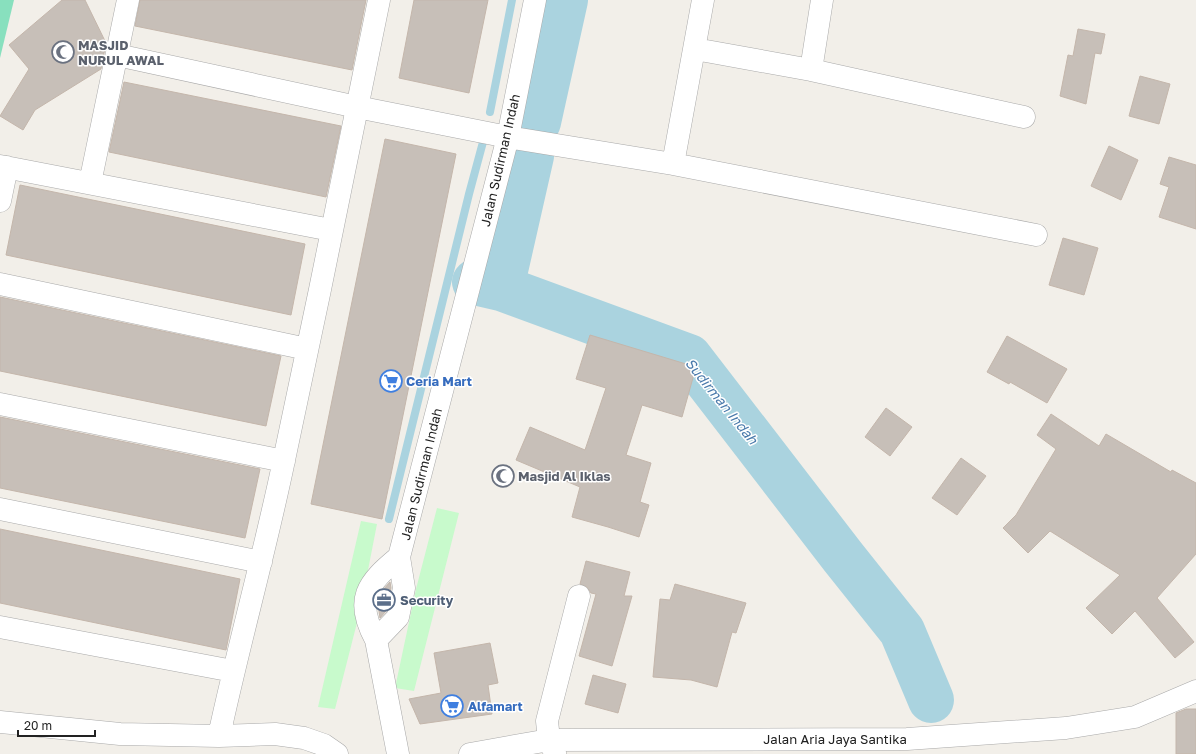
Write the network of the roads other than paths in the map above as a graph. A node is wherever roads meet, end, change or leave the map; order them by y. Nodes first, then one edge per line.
1 (128, 0) edge
2 (379, 0) edge
3 (535, 0) edge
4 (703, 0) edge
5 (822, 0) edge
6 (695, 49) junction
7 (117, 55) junction
8 (811, 70) junction
9 (357, 107) junction
10 (1024, 117) dead end
11 (508, 137) junction
12 (673, 164) junction
13 (4, 166) edge
14 (90, 183) junction
15 (0, 202) edge
16 (331, 230) junction
17 (1036, 236) dead end
18 (0, 284) edge
19 (307, 349) junction
20 (0, 404) edge
21 (284, 460) junction
22 (0, 509) edge
23 (399, 557) junction
24 (261, 562) junction
25 (579, 596) dead end
26 (0, 627) edge
27 (376, 640) junction
28 (233, 671) junction
29 (1196, 691) edge
30 (0, 722) edge
31 (219, 736) junction
32 (552, 747) edge
33 (337, 754) edge
34 (398, 754) edge
35 (470, 754) edge

1 - 7 street
2 - 9 street
3 - 11 street, Jalan Sudirman Indah
4 - 6 street
5 - 8 street
6 - 8 street
6 - 12 street
7 - 9 street
7 - 14 street
8 - 10 street
9 - 11 street
9 - 16 street
11 - 12 street
11 - 23 street, Jalan Sudirman Indah
12 - 17 street
13 - 14 street
13 - 15 street
14 - 16 street
16 - 19 street
18 - 19 street
19 - 21 street
20 - 21 street
21 - 24 street
22 - 24 street
23 - 27 street, Jalan Sudirman Indah
23 - 27 street
24 - 28 street
25 - 32 street
26 - 28 street
27 - 34 street
28 - 31 street
29 - 32 street, Jalan Aria Jaya Santika
30 - 31 street
31 - 33 street
32 - 35 street, Jalan Aria Jaya Santika

